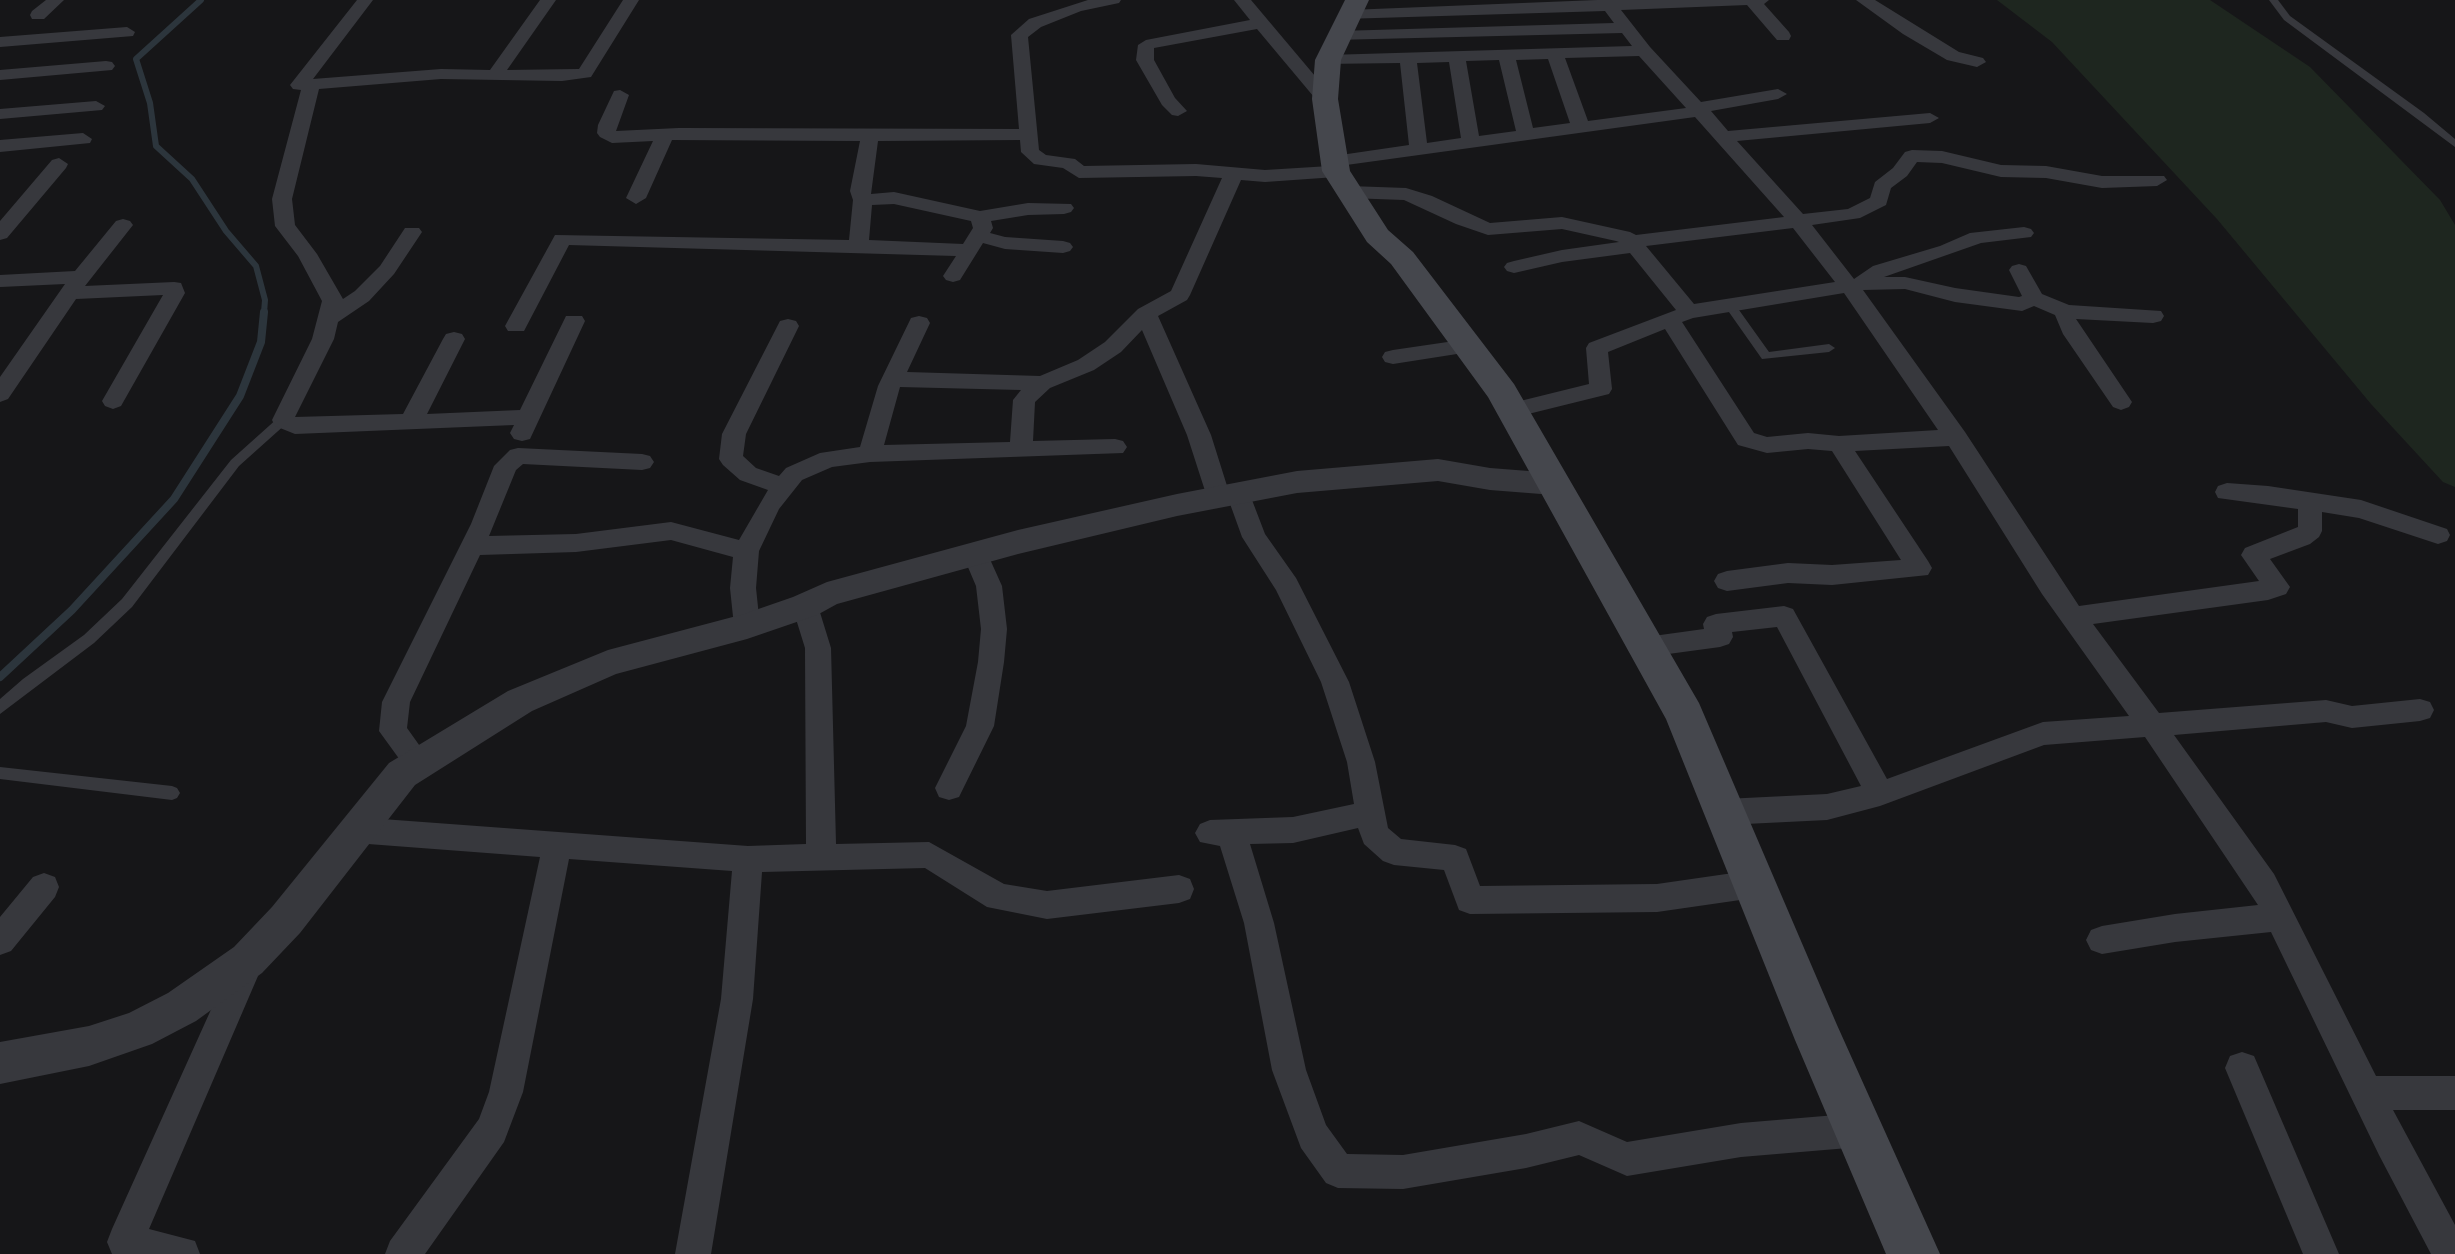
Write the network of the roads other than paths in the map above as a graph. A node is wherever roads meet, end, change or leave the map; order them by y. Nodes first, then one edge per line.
1 (56, 0) edge
2 (365, 0) edge
3 (548, 0) edge
4 (631, 0) edge
5 (1113, 0) edge
6 (1242, 0) edge
7 (1761, 0) edge
8 (1864, 0) edge
9 (2273, 0) edge
10 (1725, 1) edge
11 (1752, 1) edge
12 (1608, 3) edge
13 (38, 15) dead end
14 (1261, 23) junction
15 (1343, 28) edge
16 (1628, 28) junction
17 (127, 32) dead end
18 (1783, 36) dead end
19 (0, 42) edge
20 (1644, 51) junction
21 (1555, 54) junction
22 (1506, 55) junction
23 (1457, 56) junction
24 (1408, 57) junction
25 (1977, 62) dead end
26 (106, 66) dead end
27 (0, 75) edge
28 (495, 75) junction
29 (311, 84) junction
30 (1778, 94) dead end
31 (620, 95) dead end
32 (1325, 99) junction
33 (96, 106) dead end
34 (1700, 109) junction
35 (1178, 111) dead end
36 (0, 114) edge
37 (1930, 118) dead end
38 (1581, 128) junction
39 (1028, 133) junction
40 (665, 135) junction
41 (870, 135) junction
42 (1526, 135) junction
43 (1725, 137) junction
44 (83, 139) dead end
45 (1471, 143) junction
46 (2455, 144) edge
47 (0, 146) edge
48 (1419, 150) junction
49 (59, 164) dead end
50 (1234, 173) junction
51 (1340, 175) junction
52 (2157, 180) dead end
53 (636, 198) dead end
54 (863, 200) junction
55 (1065, 208) dead end
56 (1798, 222) junction
57 (123, 225) dead end
58 (412, 232) dead end
59 (2024, 233) dead end
60 (0, 234) edge
61 (976, 234) junction
62 (1634, 244) junction
63 (858, 246) junction
64 (1063, 247) dead end
65 (1514, 267) dead end
66 (2019, 270) dead end
67 (953, 276) dead end
68 (0, 282) edge
69 (75, 285) junction
70 (1856, 285) junction
71 (2034, 298) junction
72 (1730, 305) junction
73 (2066, 312) junction
74 (1146, 314) junction
75 (1679, 316) junction
76 (2153, 316) dead end
77 (328, 319) junction
78 (574, 321) dead end
79 (919, 323) dead end
80 (516, 326) dead end
81 (788, 326) dead end
82 (454, 339) dead end
83 (1468, 346) junction
84 (1829, 348) dead end
85 (1393, 357) dead end
86 (892, 379) junction
87 (1042, 383) junction
88 (0, 394) edge
89 (113, 401) dead end
90 (2120, 402) dead end
91 (1512, 410) junction
92 (528, 417) junction
93 (284, 420) junction
94 (411, 422) junction
95 (1957, 438) junction
96 (1839, 444) junction
97 (1115, 447) dead end
98 (1021, 450) junction
99 (870, 454) junction
100 (518, 456) junction
101 (642, 462) dead end
102 (1554, 484) junction
103 (784, 486) junction
104 (2227, 492) dead end
105 (1228, 495) junction
106 (2310, 502) junction
107 (2438, 535) dead end
108 (472, 546) junction
109 (746, 551) junction
110 (975, 553) junction
111 (1727, 581) dead end
112 (804, 606) junction
113 (2073, 617) junction
114 (747, 625) junction
115 (1646, 647) junction
116 (0, 708) edge
117 (2420, 710) dead end
118 (2151, 724) junction
119 (418, 763) junction
120 (0, 773) edge
121 (949, 788) dead end
122 (172, 793) dead end
123 (1880, 794) junction
124 (1725, 812) junction
125 (1370, 813) junction
126 (355, 830) junction
127 (1221, 832) joint
128 (557, 845) junction
129 (821, 858) junction
130 (748, 859) junction
131 (1754, 884) junction
132 (44, 887) dead end
133 (1179, 889) dead end
134 (2279, 917) junction
135 (2102, 940) dead end
136 (0, 941) edge
137 (248, 960) junction
138 (0, 1063) edge
139 (2242, 1068) dead end
140 (2367, 1093) junction
141 (2455, 1093) edge
142 (1860, 1130) junction
143 (2445, 1223) edge
144 (122, 1248) edge
145 (182, 1254) edge
146 (403, 1254) edge
147 (693, 1254) edge
148 (1913, 1254) edge
149 (2321, 1254) edge
150 (2451, 1254) edge

1 - 13 street
2 - 29 street
3 - 28 street
4 - 28 street
5 - 39 street
6 - 14 street
7 - 11 street
8 - 25 street
9 - 46 lane
10 - 11 street
10 - 12 street
11 - 18 street
12 - 15 street
12 - 16 street
14 - 32 street
14 - 35 street
15 - 16 street
15 - 24 street
15 - 32 main road
16 - 20 street
17 - 19 street
20 - 21 street
20 - 34 street
21 - 22 street
21 - 38 street
22 - 23 street
22 - 42 street
23 - 24 street
23 - 45 street
24 - 48 street
26 - 27 street
28 - 29 street
29 - 77 street
30 - 34 street
31 - 40 street
32 - 51 main road
33 - 36 street
34 - 38 street
34 - 43 street
37 - 43 street
38 - 42 street
39 - 41 street
39 - 50 street
40 - 41 street
40 - 53 street
41 - 54 street
42 - 45 street
43 - 56 street
44 - 47 street
45 - 48 street
48 - 51 street
49 - 60 street
50 - 51 street
50 - 74 street
51 - 62 street
51 - 83 main road
52 - 56 street
54 - 61 street
54 - 63 street
55 - 61 street
56 - 62 street
56 - 70 street
57 - 69 street
58 - 77 street
59 - 70 street
61 - 63 street
61 - 64 street
61 - 67 street
62 - 65 street
62 - 75 street
63 - 80 street
66 - 71 street
68 - 69 street
69 - 88 street
69 - 89 street
70 - 71 street
70 - 72 street
70 - 95 street
71 - 73 street
72 - 75 street
72 - 84 lane
73 - 76 street
73 - 90 street
74 - 87 street
74 - 105 street
75 - 91 street
75 - 96 street
77 - 93 street
78 - 92 street
79 - 86 street
81 - 103 street
82 - 94 street
83 - 85 street
83 - 91 main road
86 - 87 street
86 - 99 street
87 - 98 street
91 - 102 main road
92 - 94 street
92 - 100 street
93 - 94 street
93 - 116 lane
95 - 96 street
95 - 113 street
96 - 111 street
97 - 98 street
98 - 99 street
99 - 103 street
100 - 101 street
100 - 108 street
102 - 105 street
102 - 115 main road
103 - 109 street
104 - 106 street
105 - 110 street
105 - 125 street
106 - 107 street
106 - 113 street
108 - 109 street
108 - 119 street
109 - 114 street
110 - 112 street
110 - 121 street
112 - 114 street
112 - 129 street
113 - 118 street
114 - 119 street
115 - 123 street
115 - 124 main road
117 - 118 street
118 - 123 street
118 - 134 street
119 - 126 street
120 - 122 lane
123 - 124 street
124 - 131 main road
125 - 127 street
125 - 131 street
126 - 128 street
126 - 137 street
127 - 142 street
128 - 130 street
128 - 146 street
129 - 130 street
129 - 133 street
130 - 147 street
131 - 142 main road
132 - 136 street
134 - 135 street
134 - 140 street
137 - 138 street
137 - 144 street
139 - 149 street
140 - 141 street
140 - 143 street
142 - 148 main road
143 - 150 street
144 - 145 street

